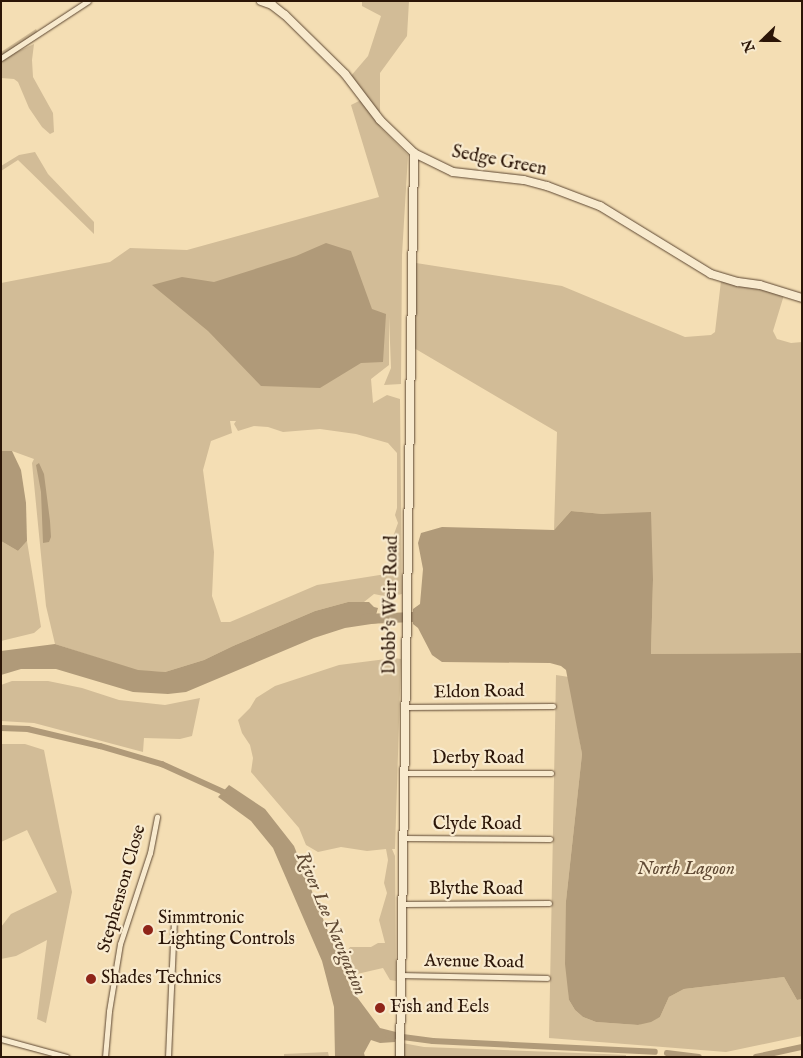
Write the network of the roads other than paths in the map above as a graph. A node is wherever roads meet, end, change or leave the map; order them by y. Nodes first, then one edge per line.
1 (88, 1) edge
2 (261, 1) edge
3 (1, 58) edge
4 (414, 153) junction
5 (802, 298) edge
6 (552, 706) dead end
7 (405, 707) junction
8 (404, 773) junction
9 (551, 773) dead end
10 (157, 817) dead end
11 (404, 838) junction
12 (550, 839) dead end
13 (549, 903) dead end
14 (403, 904) junction
15 (174, 918) dead end
16 (401, 975) junction
17 (547, 978) dead end
18 (1, 1039) edge
19 (55, 1056) edge
20 (67, 1057) edge
21 (105, 1057) edge
22 (168, 1057) edge
23 (400, 1057) edge

1 - 3 street
2 - 4 street, Sedge Green
4 - 5 street, Sedge Green
4 - 7 street, Dobb's Weir Road
6 - 7 street, Eldon Road
7 - 8 street, Dobb's Weir Road
8 - 9 street, Derby Road
8 - 11 street, Dobb's Weir Road
10 - 21 street, Stephenson Close
11 - 12 street, Clyde Road
11 - 14 street, Dobb's Weir Road
13 - 14 street, Blythe Road
14 - 16 street, Dobb's Weir Road
15 - 22 street
16 - 17 street, Avenue Road
16 - 23 street, Dobb's Weir Road
18 - 19 street
19 - 20 street

